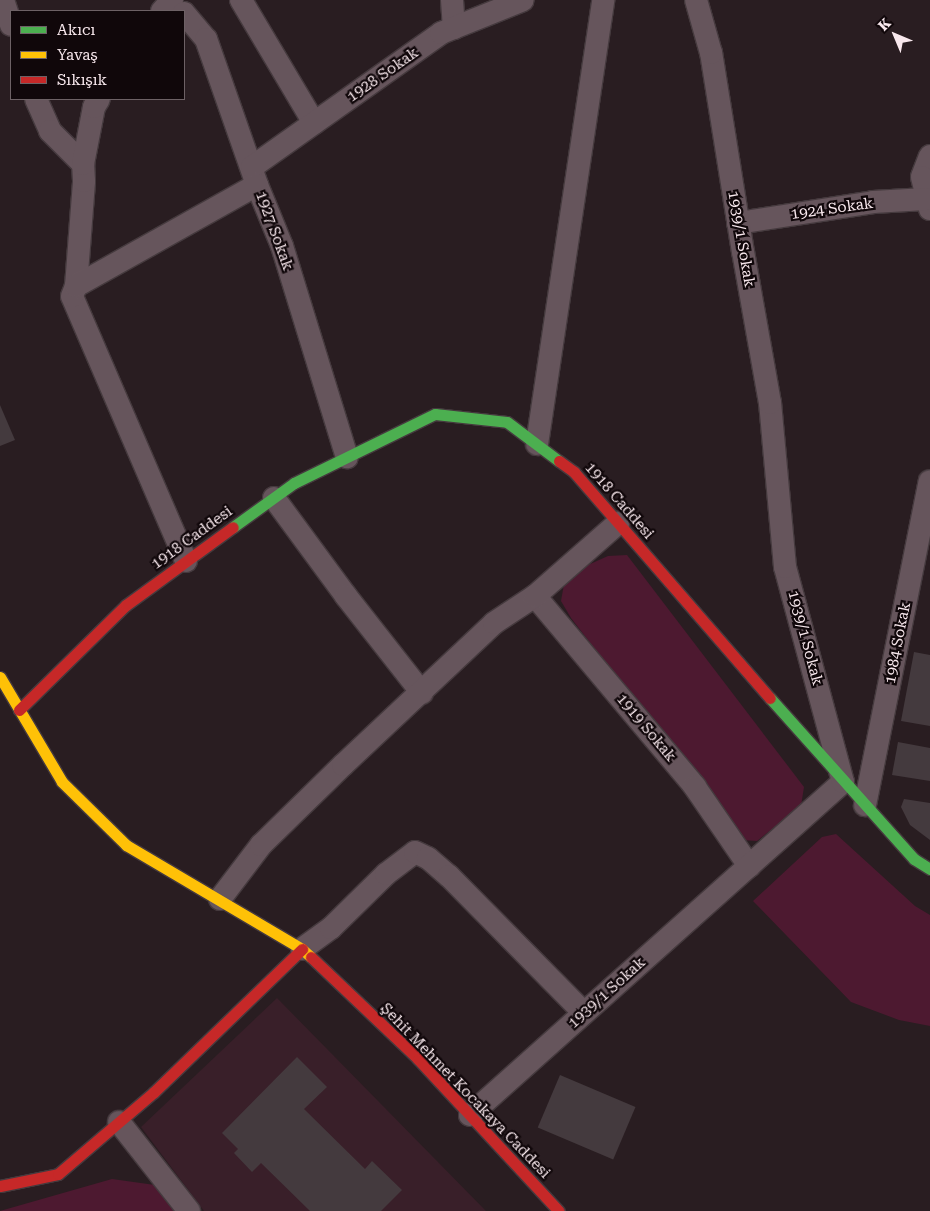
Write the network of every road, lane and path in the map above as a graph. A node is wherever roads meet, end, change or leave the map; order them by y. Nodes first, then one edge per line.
1 (3, 0) edge
2 (173, 0) edge
3 (241, 0) edge
4 (452, 0) edge
5 (522, 0) edge
6 (603, 0) edge
7 (696, 0) edge
8 (163, 10) edge
9 (181, 10) edge
10 (185, 14) edge
11 (10, 22) edge
12 (454, 28) junction
13 (36, 100) edge
14 (98, 100) edge
15 (314, 123) junction
16 (930, 156) edge
17 (83, 164) junction
18 (255, 176) junction
19 (928, 204) edge
20 (738, 223) junction
21 (76, 286) junction
22 (537, 444) junction
23 (347, 457) junction
24 (930, 481) edge
25 (274, 498) junction
26 (618, 523) junction
27 (186, 561) junction
28 (535, 596) junction
29 (0, 677) edge
30 (422, 693) junction
31 (19, 710) junction
32 (843, 782) junction
33 (865, 805) junction
34 (750, 866) junction
35 (930, 869) edge
36 (220, 899) junction
37 (302, 949) junction
38 (584, 1013) junction
39 (470, 1115) junction
40 (119, 1122) junction
41 (0, 1186) edge
42 (189, 1211) edge
43 (558, 1211) edge

1 - 11 street
2 - 8 street
2 - 9 street, 1927 Sokak
3 - 15 street
4 - 12 street
5 - 12 street, 1928 Sokak
6 - 22 street
7 - 20 street, 1939/1 Sokak
10 - 18 street, 1927 Sokak
12 - 15 street, 1928 Sokak
13 - 17 street
14 - 17 street
15 - 18 street, 1928 Sokak
16 - 19 street
17 - 21 street
18 - 21 street, 1928 Sokak
18 - 23 street, 1927 Sokak
19 - 20 street, 1924 Sokak
20 - 32 street, 1939/1 Sokak
21 - 27 street
22 - 23 street, 1918 Caddesi
22 - 26 street, 1918 Caddesi
23 - 25 street, 1918 Caddesi
24 - 33 street, 1984 Sokak
25 - 27 street, 1918 Caddesi
25 - 30 street
26 - 28 street
26 - 32 street, 1918 Caddesi
27 - 31 street, 1918 Caddesi
28 - 30 street
28 - 34 street, 1919 Sokak
29 - 31 street, Şehit Mehmet Kocakaya Caddesi
30 - 36 street
31 - 36 street, Şehit Mehmet Kocakaya Caddesi
32 - 33 street, 1918 Caddesi
32 - 34 street, 1939/1 Sokak
33 - 35 street, 1918 Caddesi
34 - 38 street, 1939/1 Sokak
36 - 37 street, Şehit Mehmet Kocakaya Caddesi
37 - 38 street
37 - 39 street, Şehit Mehmet Kocakaya Caddesi
37 - 40 street
38 - 39 street, 1939/1 Sokak
39 - 43 street, Şehit Mehmet Kocakaya Caddesi
40 - 41 street
40 - 42 street

